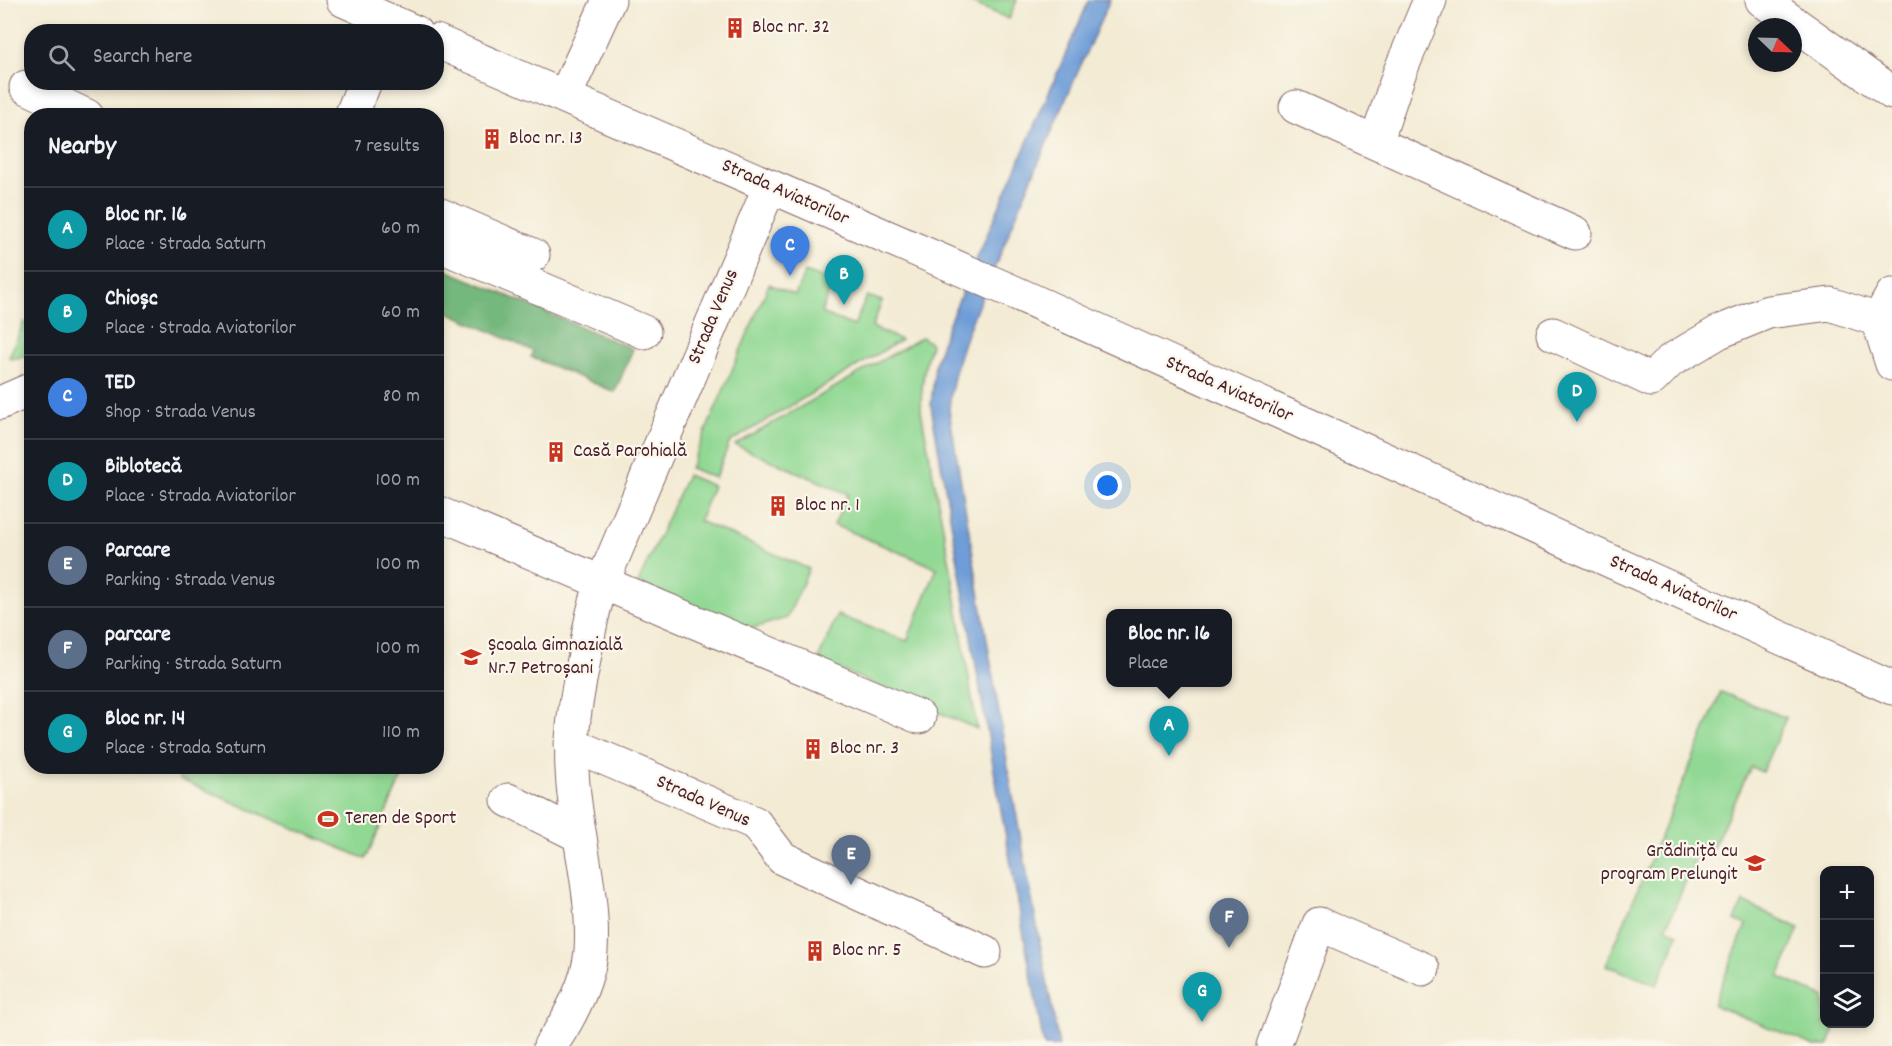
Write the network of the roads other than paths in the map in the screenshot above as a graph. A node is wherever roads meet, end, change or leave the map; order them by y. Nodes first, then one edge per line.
1 (343, 0) edge
2 (609, 0) edge
3 (1430, 0) edge
4 (1762, 0) edge
5 (389, 24) edge
6 (444, 44) edge
7 (32, 90) edge
8 (362, 90) edge
9 (1892, 93) edge
10 (565, 96) junction
11 (1296, 107) dead end
12 (70, 108) edge
13 (354, 108) edge
14 (1376, 143) junction
15 (770, 186) junction
16 (444, 216) edge
17 (1575, 233) dead end
18 (444, 247) edge
19 (533, 255) dead end
20 (1885, 308) edge
21 (644, 332) dead end
22 (1552, 334) dead end
23 (1892, 364) edge
24 (24, 392) edge
25 (0, 403) edge
26 (444, 515) edge
27 (603, 581) junction
28 (1892, 688) edge
29 (919, 717) dead end
30 (571, 744) junction
31 (508, 800) dead end
32 (580, 836) junction
33 (985, 952) dead end
34 (1423, 969) dead end
35 (550, 1046) edge
36 (1274, 1046) edge

1 - 5 street
2 - 10 street
3 - 14 street
4 - 9 street
6 - 10 street, Strada Aviatorilor
7 - 12 street
8 - 13 street
10 - 15 street, Strada Aviatorilor
11 - 14 street
14 - 17 street
15 - 27 street, Strada Venus
15 - 28 street, Strada Aviatorilor
16 - 19 street
18 - 21 street
20 - 22 street
20 - 23 street
24 - 25 street
26 - 27 street
27 - 29 street
27 - 30 street, Strada Venus
30 - 32 street, Strada Venus
30 - 33 street, Strada Venus
31 - 32 street
32 - 35 street, Strada Venus
34 - 36 street

